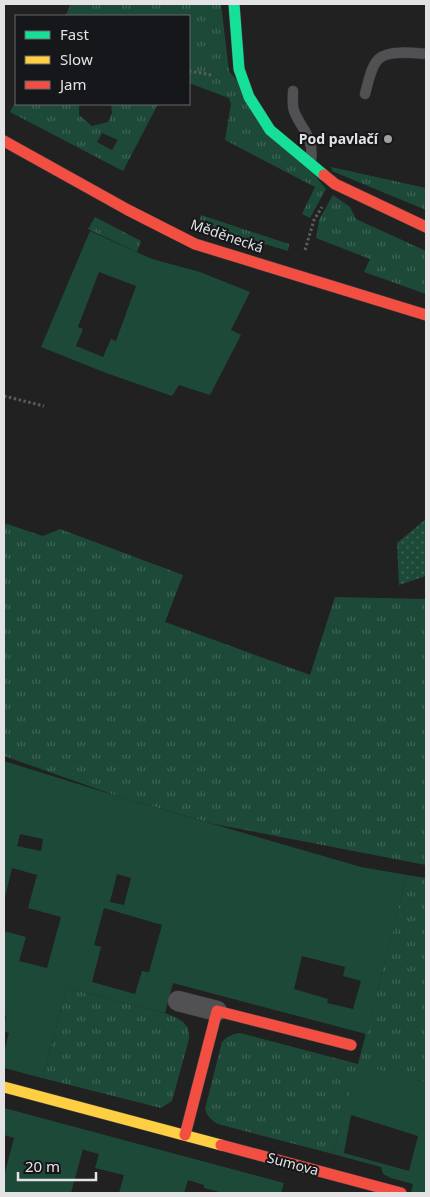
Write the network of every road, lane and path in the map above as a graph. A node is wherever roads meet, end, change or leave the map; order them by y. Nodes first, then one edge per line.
1 (234, 4) edge
2 (426, 54) edge
3 (293, 91) dead end
4 (365, 94) dead end
5 (4, 141) edge
6 (311, 164) junction
7 (426, 227) edge
8 (426, 315) edge
9 (4, 396) edge
10 (44, 406) dead end
11 (178, 1001) dead end
12 (217, 1010) junction
13 (351, 1045) dead end
14 (4, 1087) edge
15 (185, 1135) junction
16 (401, 1193) edge

1 - 6 street
2 - 4 lane
3 - 6 lane
5 - 8 street, Měděnecká
6 - 7 street
9 - 10 path
11 - 12 street
12 - 13 street
12 - 15 street
14 - 15 street, Sumova
15 - 16 street, Sumova

